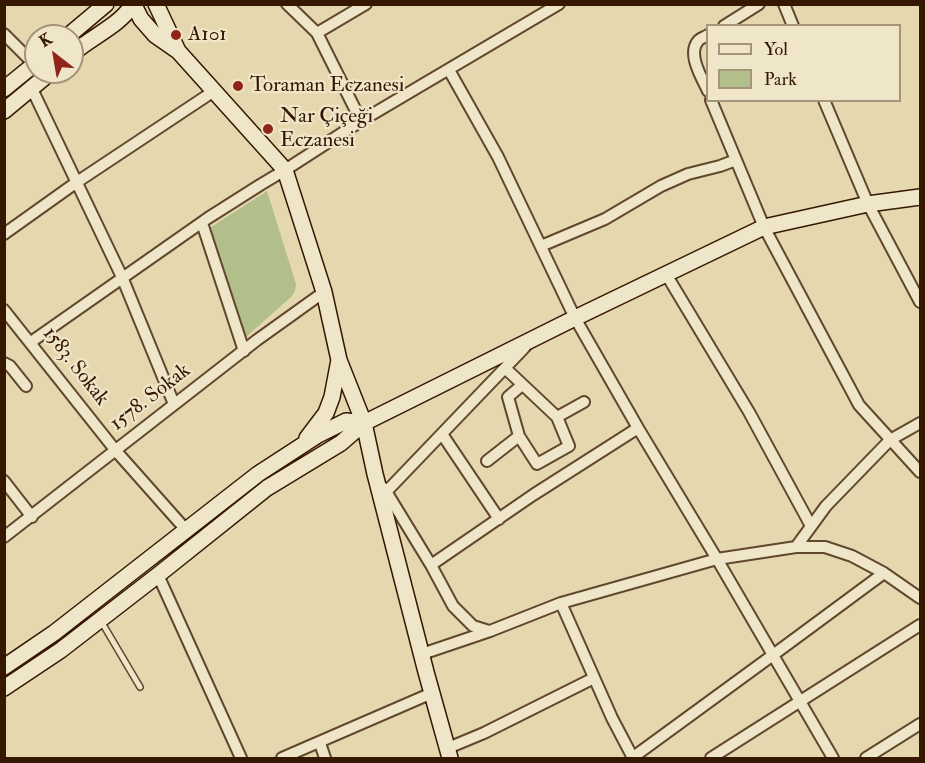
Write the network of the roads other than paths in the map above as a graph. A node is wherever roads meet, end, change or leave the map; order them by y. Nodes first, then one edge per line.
1 (106, 4) edge
2 (287, 4) edge
3 (366, 4) edge
4 (559, 4) edge
5 (759, 4) edge
6 (784, 4) edge
7 (139, 6) edge
8 (82, 24) edge
9 (727, 24) edge
10 (792, 24) edge
11 (317, 33) junction
12 (4, 34) edge
13 (706, 36) edge
14 (84, 45) edge
15 (178, 51) junction
16 (24, 53) edge
17 (449, 70) junction
18 (24, 73) edge
19 (38, 84) edge
20 (706, 86) edge
21 (4, 89) edge
22 (32, 89) junction
23 (214, 91) junction
24 (712, 102) edge
25 (825, 102) edge
26 (4, 111) edge
27 (361, 121) junction
28 (736, 160) junction
29 (285, 170) junction
30 (77, 182) junction
31 (921, 197) edge
32 (868, 204) junction
33 (202, 223) junction
34 (764, 227) junction
35 (4, 234) edge
36 (541, 246) junction
37 (666, 274) junction
38 (122, 277) junction
39 (324, 292) junction
40 (921, 302) edge
41 (4, 310) edge
42 (575, 318) junction
43 (531, 340) junction
44 (31, 342) junction
45 (244, 351) junction
46 (339, 360) junction
47 (4, 363) edge
48 (504, 369) junction
49 (522, 385) junction
50 (26, 386) dead end
51 (584, 402) dead end
52 (174, 404) junction
53 (557, 417) junction
54 (364, 423) junction
55 (921, 423) edge
56 (638, 428) junction
57 (442, 434) junction
58 (519, 436) junction
59 (890, 440) junction
60 (300, 447) junction
61 (116, 451) junction
62 (487, 462) dead end
63 (921, 472) edge
64 (375, 474) junction
65 (4, 481) edge
66 (386, 492) junction
67 (32, 517) junction
68 (499, 519) junction
69 (811, 526) junction
70 (186, 531) junction
71 (4, 537) edge
72 (796, 547) junction
73 (717, 559) junction
74 (431, 565) junction
75 (884, 573) junction
76 (158, 575) junction
77 (921, 598) edge
78 (561, 603) junction
79 (100, 619) junction
80 (921, 625) edge
81 (490, 631) junction
82 (422, 654) junction
83 (773, 656) junction
84 (4, 668) edge
85 (594, 678) junction
86 (140, 687) dead end
87 (4, 688) edge
88 (432, 693) junction
89 (800, 702) junction
90 (920, 725) edge
91 (320, 743) junction
92 (449, 754) edge
93 (729, 754) edge
94 (239, 758) edge
95 (632, 758) edge
96 (282, 759) edge
97 (325, 759) edge
98 (711, 759) edge
99 (833, 759) edge
100 (866, 759) edge

1 - 8 street
2 - 11 street
3 - 11 street
4 - 17 street
5 - 9 street
6 - 10 street
7 - 14 street
7 - 15 street
7 - 15 street
11 - 27 street
12 - 16 street
13 - 20 street
15 - 23 street
17 - 27 street
17 - 36 street
18 - 21 street
19 - 22 street
22 - 26 street
22 - 30 street
23 - 29 street
23 - 30 street
24 - 28 street
25 - 32 street
27 - 29 street
28 - 34 street
28 - 36 street
29 - 33 street
29 - 39 street
30 - 35 street
30 - 38 street
31 - 32 street
32 - 34 street
32 - 40 street
33 - 38 street
33 - 45 street
34 - 37 street
34 - 59 street
36 - 42 street
37 - 42 street
37 - 69 street
38 - 44 street
38 - 52 street
39 - 45 street, 1578. Sokak
39 - 46 street
41 - 44 street, 1583. Sokak
42 - 43 street
42 - 56 street
43 - 48 street
43 - 54 street
44 - 61 street, 1583. Sokak
45 - 52 street, 1578. Sokak
46 - 54 street
46 - 60 street
47 - 50 street
48 - 49 street
48 - 57 street
49 - 53 street
49 - 58 street
51 - 53 street
52 - 61 street, 1578. Sokak
53 - 58 street
54 - 60 street
54 - 64 street
54 - 76 street
55 - 59 street
56 - 68 street
56 - 73 street
57 - 66 street
57 - 68 street
58 - 62 street
59 - 63 street
59 - 69 street
60 - 70 street
61 - 67 street, 1578. Sokak
61 - 70 street, 1583. Sokak
64 - 66 street
64 - 82 street
65 - 67 street
66 - 74 street
67 - 71 street, 1578. Sokak
68 - 74 street
69 - 72 street
70 - 84 street
72 - 73 street
72 - 75 street
73 - 78 street
73 - 83 street
74 - 81 street
75 - 77 street
75 - 83 street
76 - 79 street
76 - 94 street
78 - 81 street
78 - 85 street
79 - 86 lane
79 - 87 street
80 - 89 street
81 - 82 street
82 - 88 street
83 - 89 street
83 - 95 street
85 - 92 street
85 - 95 street
88 - 91 street
88 - 92 street
89 - 93 street
89 - 99 street
90 - 100 street
91 - 96 street
91 - 97 street
93 - 98 street

